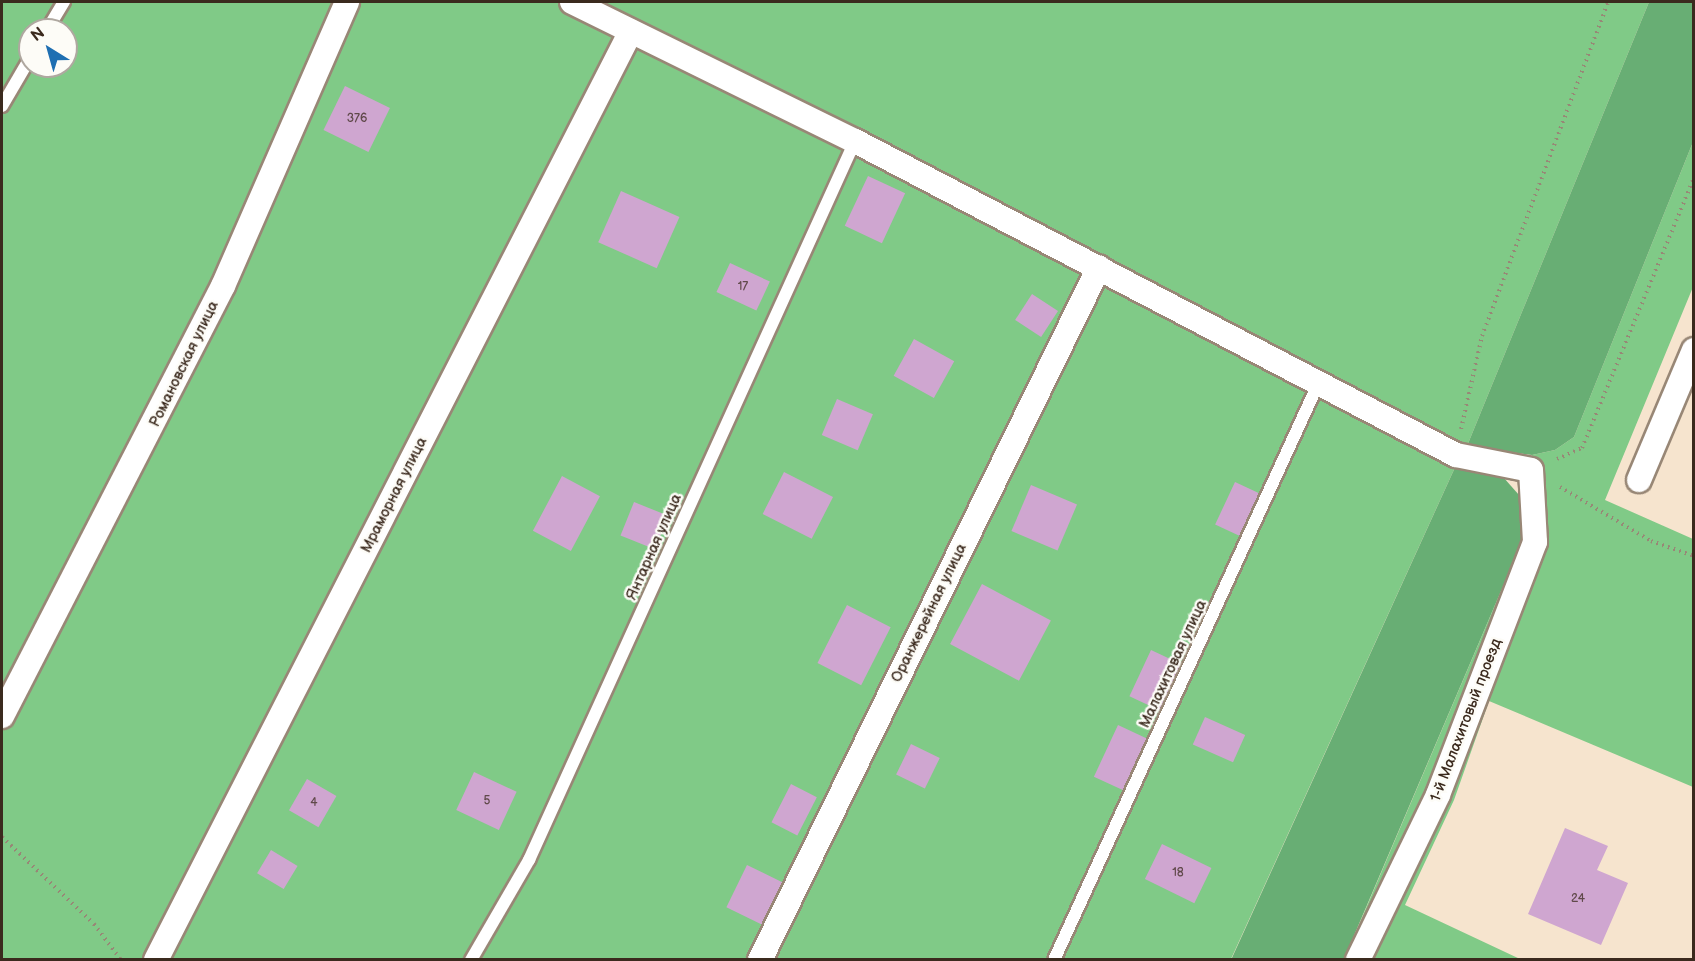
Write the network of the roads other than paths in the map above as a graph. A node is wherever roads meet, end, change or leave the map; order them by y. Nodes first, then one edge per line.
1 (63, 2) edge
2 (347, 2) edge
3 (572, 2) edge
4 (54, 18) edge
5 (632, 32) junction
6 (18, 78) edge
7 (2, 106) edge
8 (855, 141) junction
9 (1099, 267) junction
10 (1694, 350) edge
11 (1320, 381) junction
12 (1639, 480) dead end
13 (2, 716) edge
14 (156, 960) edge
15 (471, 960) edge
16 (760, 960) edge
17 (1054, 960) edge
18 (1358, 960) edge

1 - 4 lane
2 - 13 street, Романовская улица
3 - 5 street
5 - 8 street
5 - 14 street, Мраморная улица
6 - 7 lane
8 - 9 street
8 - 15 lane, Янтарная улица
9 - 11 street
9 - 16 street, Оранжерейная улица
10 - 12 street
11 - 17 lane, Малахитовая улица
11 - 18 street, 1-й Малахитовый проезд

